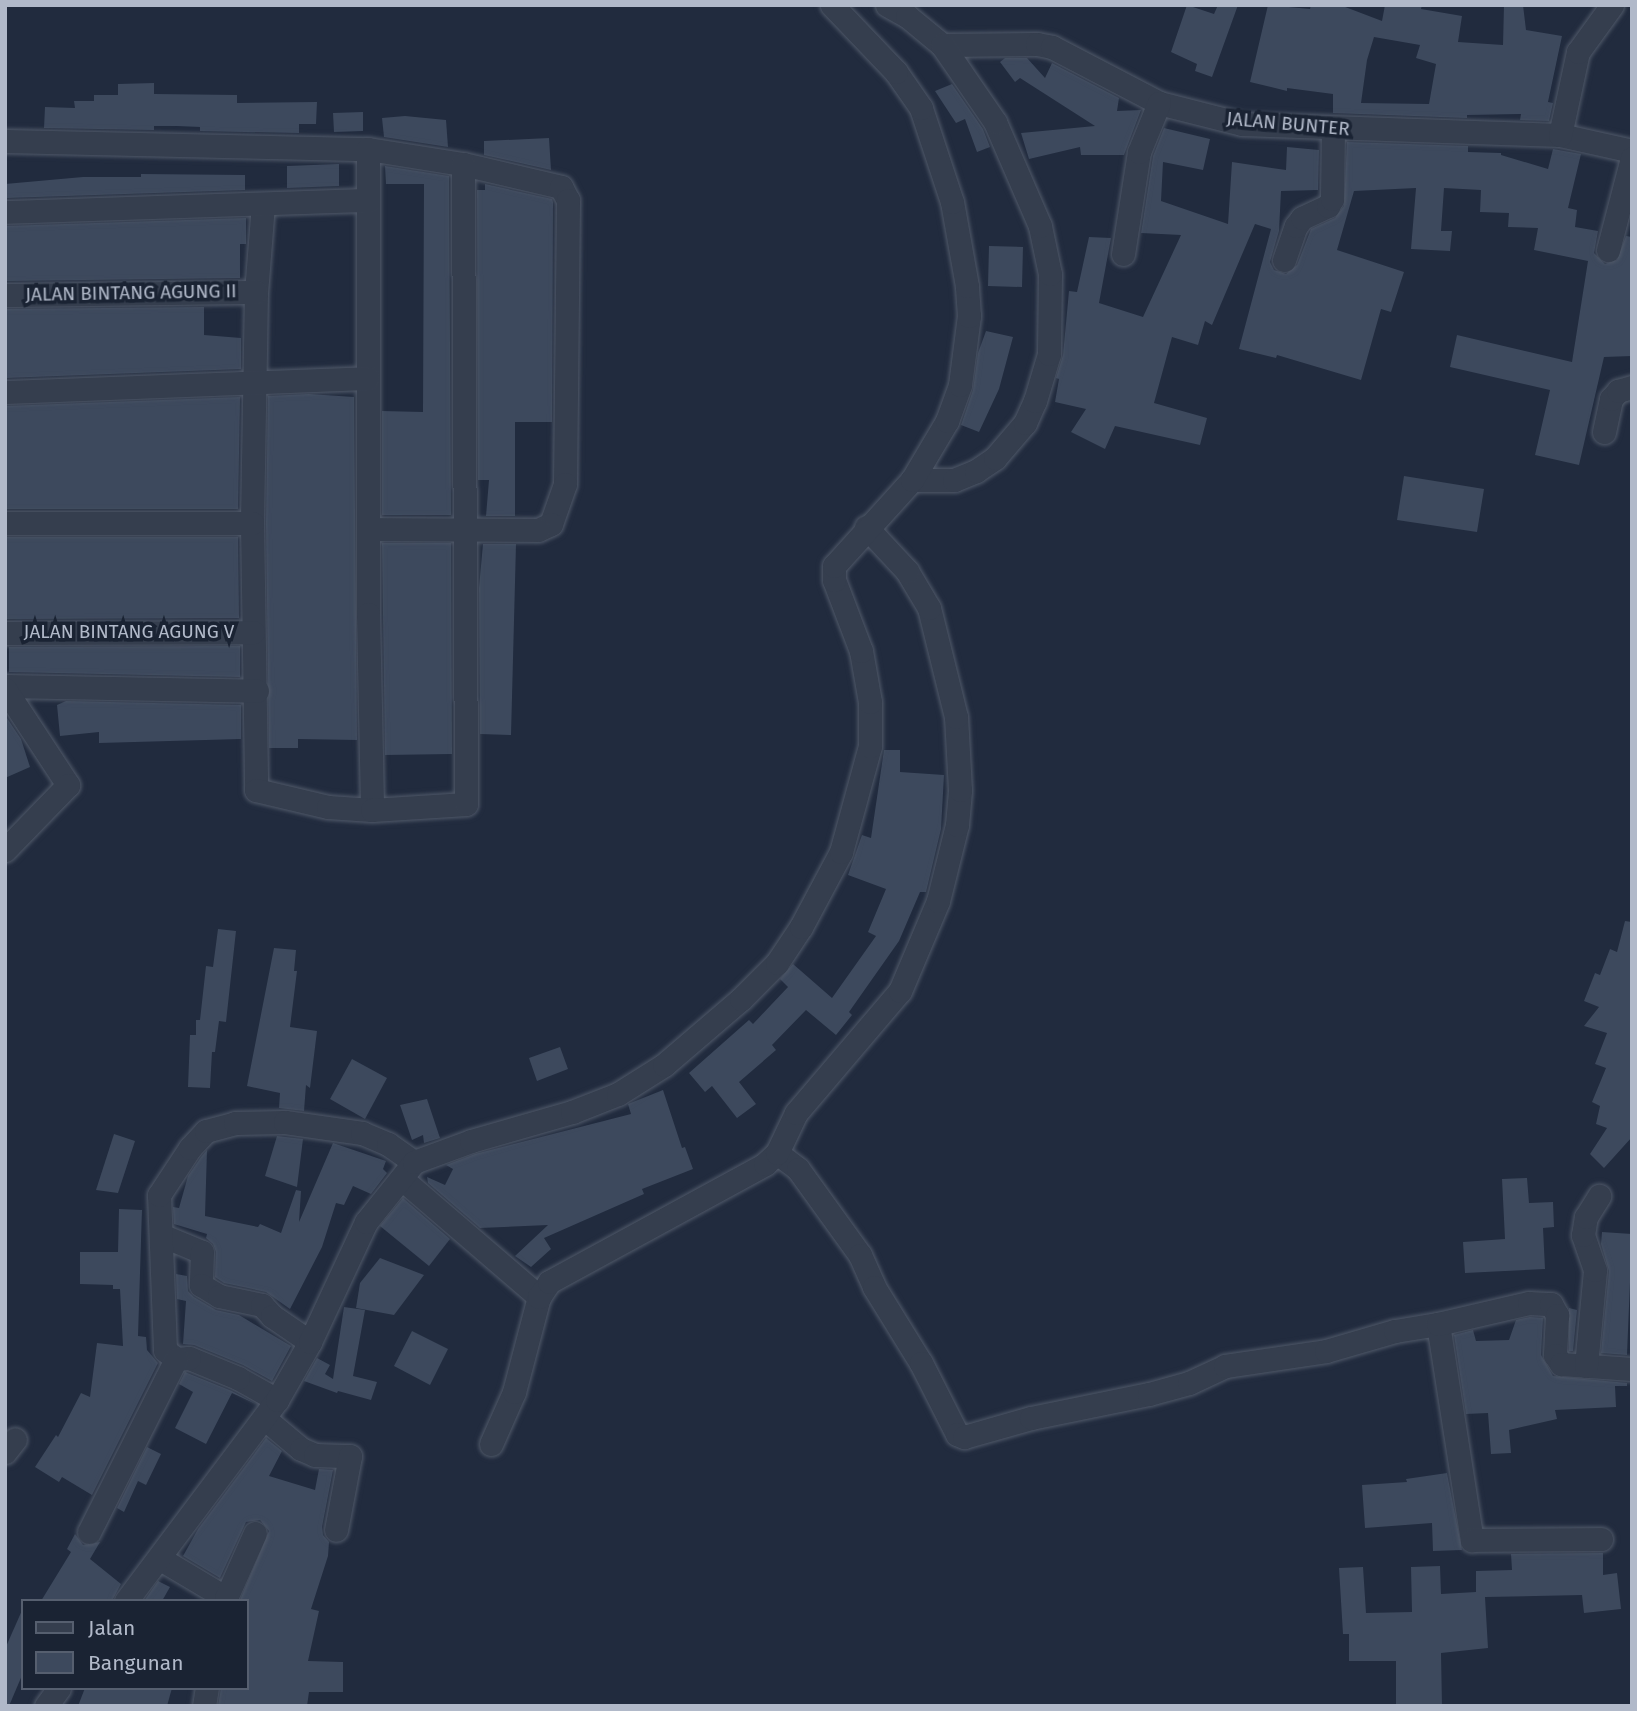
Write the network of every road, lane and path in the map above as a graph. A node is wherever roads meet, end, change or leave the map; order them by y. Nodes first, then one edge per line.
1 (832, 5) edge
2 (887, 5) edge
3 (1612, 5) edge
4 (942, 45) junction
5 (1159, 103) junction
6 (1333, 129) junction
7 (1560, 135) junction
8 (5, 141) edge
9 (368, 149) junction
10 (1632, 151) edge
11 (1632, 158) edge
12 (463, 164) junction
13 (368, 200) junction
14 (263, 204) junction
15 (5, 212) edge
16 (1608, 250) dead end
17 (1123, 254) dead end
18 (1284, 260) dead end
19 (256, 292) junction
20 (5, 295) edge
21 (368, 378) junction
22 (255, 381) junction
23 (1632, 387) edge
24 (5, 392) edge
25 (1604, 432) dead end
26 (912, 480) junction
27 (5, 523) edge
28 (253, 523) junction
29 (866, 527) junction
30 (368, 529) junction
31 (466, 532) junction
32 (253, 632) junction
33 (5, 633) edge
34 (5, 687) edge
35 (257, 691) junction
36 (372, 810) junction
37 (5, 850) edge
38 (777, 1153) junction
39 (408, 1171) junction
40 (1599, 1196) dead end
41 (161, 1235) junction
42 (539, 1297) junction
43 (1438, 1324) junction
44 (310, 1342) junction
45 (176, 1359) junction
46 (1586, 1366) junction
47 (1632, 1369) edge
48 (271, 1409) junction
49 (491, 1444) dead end
50 (336, 1530) dead end
51 (89, 1532) dead end
52 (255, 1533) dead end
53 (1601, 1539) dead end
54 (159, 1558) junction
55 (128, 1599) edge
56 (226, 1599) edge
57 (58, 1690) edge
58 (46, 1706) edge

1 - 26 street
2 - 4 street
3 - 7 street
4 - 5 street, JALAN BUNTER
4 - 26 street
5 - 6 street, JALAN BUNTER
5 - 17 street
6 - 7 street, JALAN BUNTER
6 - 18 street
7 - 10 street, JALAN BUNTER
8 - 9 street
9 - 12 street
9 - 13 street
11 - 16 street
12 - 31 street
12 - 31 street
13 - 14 street
13 - 21 street
14 - 15 street
14 - 19 street
19 - 20 street, JALAN BINTANG AGUNG II
19 - 22 street
21 - 22 street
21 - 30 street
22 - 24 street
22 - 28 street
23 - 25 street
26 - 29 street
27 - 28 street
28 - 32 street
29 - 38 street
29 - 39 street
30 - 31 street
30 - 36 street
31 - 36 street
32 - 33 street, JALAN BINTANG AGUNG V
32 - 35 street
34 - 35 street
34 - 37 street
35 - 36 street
38 - 42 street
38 - 43 street
39 - 41 street
39 - 42 street
39 - 44 street
40 - 46 street
41 - 44 street
41 - 45 street
42 - 49 street
43 - 46 street
43 - 53 street
44 - 48 street
45 - 48 street
45 - 51 street
46 - 47 street
48 - 50 street
48 - 54 street
52 - 56 street
54 - 55 street
54 - 56 street
57 - 58 street

